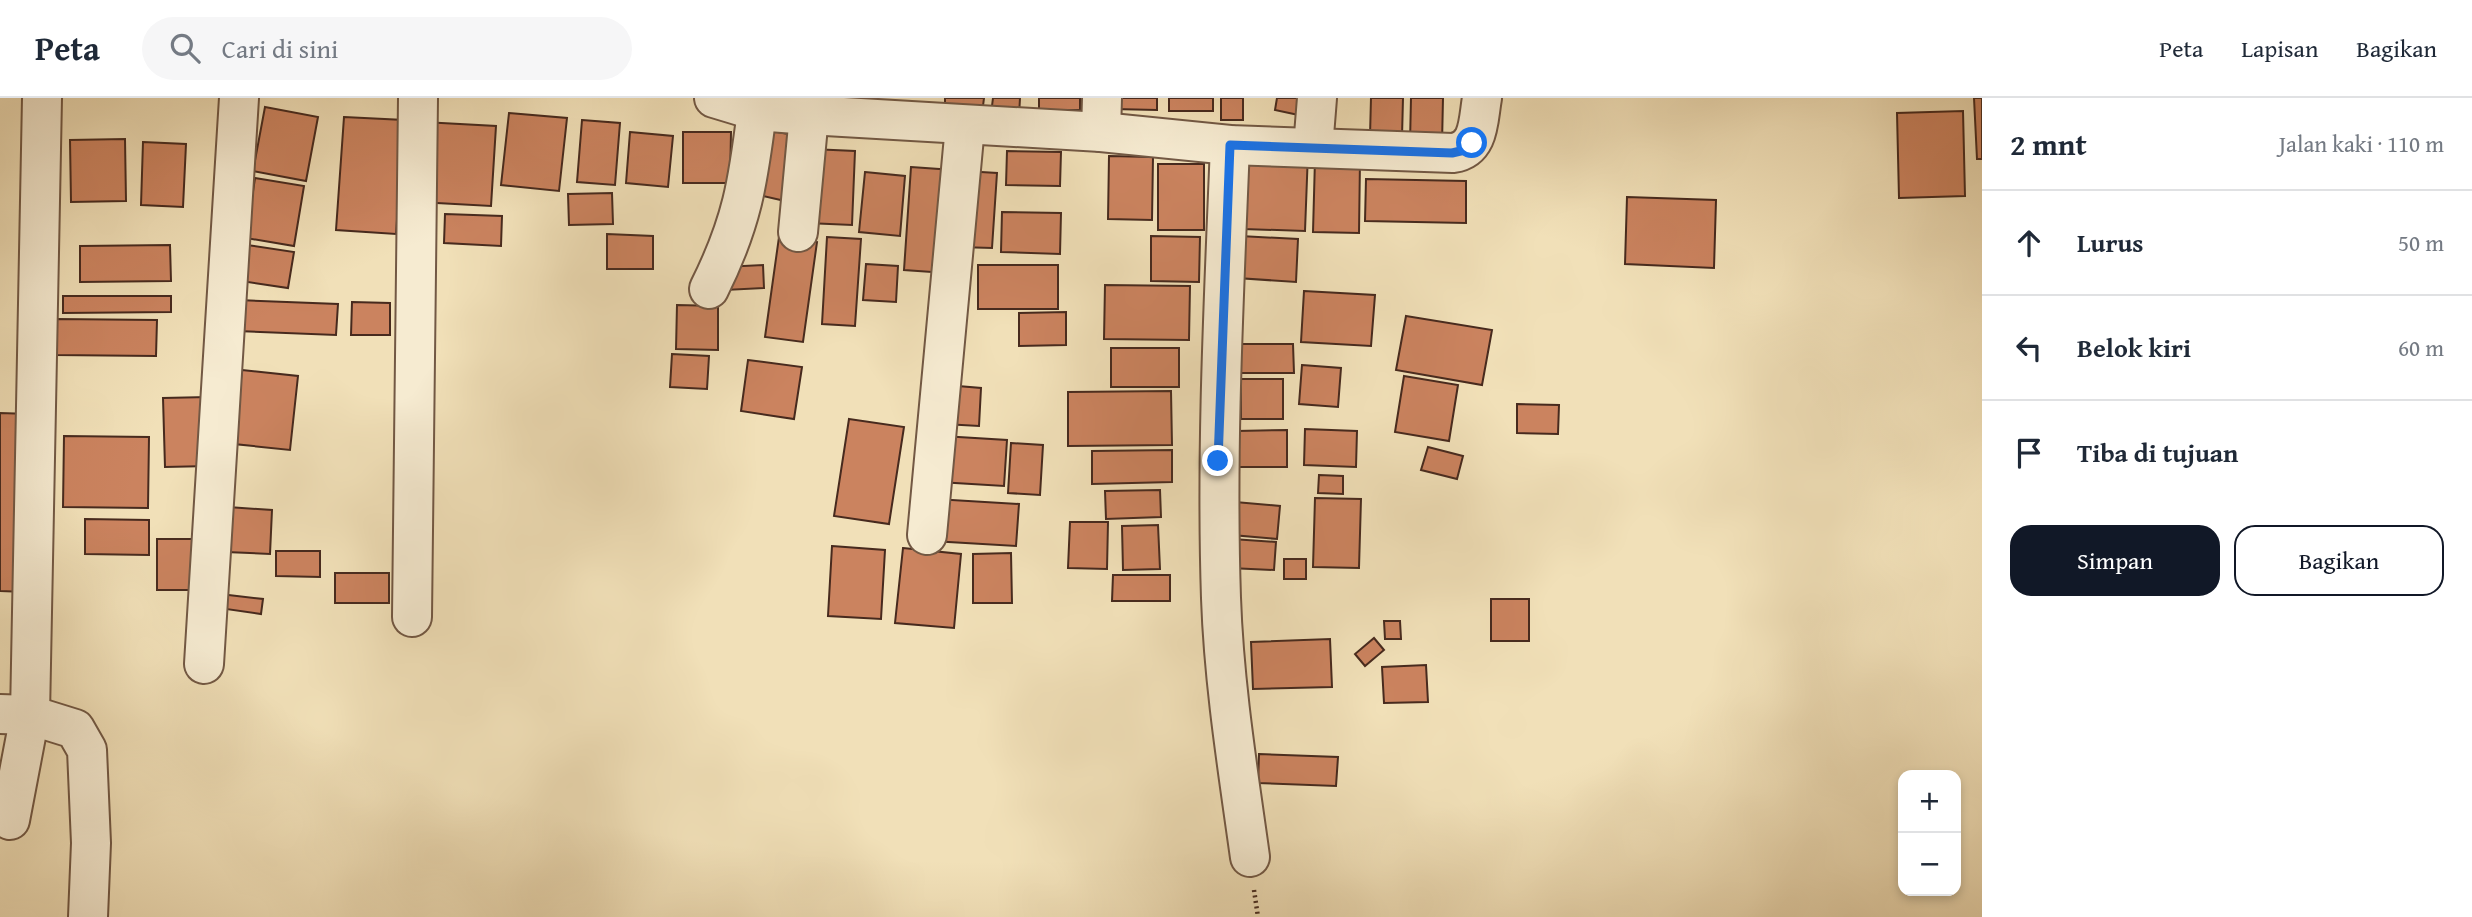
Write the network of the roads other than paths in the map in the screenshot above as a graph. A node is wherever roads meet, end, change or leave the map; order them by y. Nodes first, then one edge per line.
1 (42, 98) edge
2 (239, 98) edge
3 (418, 98) edge
4 (714, 98) edge
5 (1317, 98) edge
6 (1482, 98) edge
7 (757, 111) junction
8 (809, 115) junction
9 (1101, 115) edge
10 (965, 126) junction
11 (1230, 145) junction
12 (1313, 148) junction
13 (798, 232) dead end
14 (709, 289) dead end
15 (927, 536) dead end
16 (412, 617) dead end
17 (204, 664) dead end
18 (15, 714) edge
19 (10, 820) dead end
20 (1250, 857) dead end
21 (88, 917) edge

1 - 18 street
2 - 17 street
3 - 16 street
4 - 7 street
5 - 12 street
6 - 12 street
7 - 8 street
7 - 14 street
8 - 10 street
8 - 13 street
9 - 10 street
9 - 11 street
10 - 15 street
11 - 12 street
11 - 20 street
18 - 19 street
18 - 21 street

